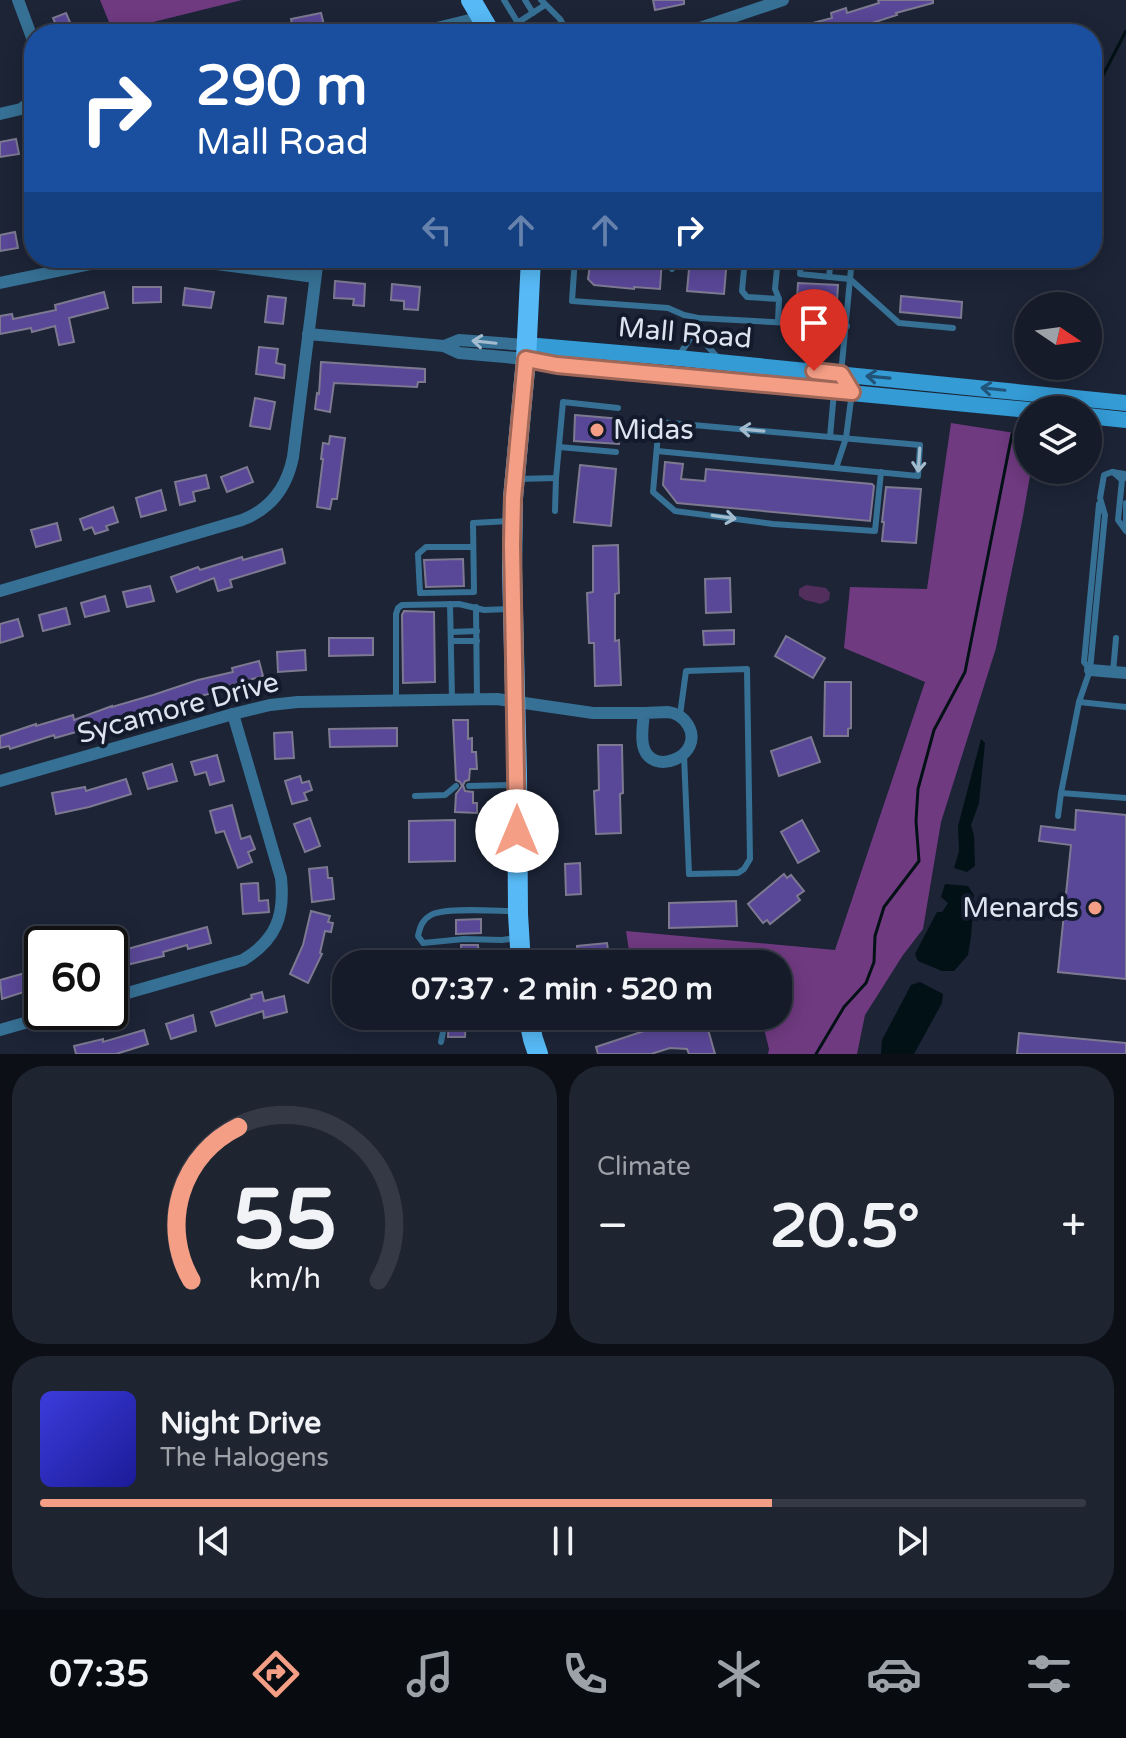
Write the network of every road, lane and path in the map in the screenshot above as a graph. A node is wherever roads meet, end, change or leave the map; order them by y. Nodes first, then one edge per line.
1 (18, 0) edge
2 (504, 0) edge
3 (525, 0) edge
4 (783, 0) edge
5 (543, 3) edge
6 (533, 13) junction
7 (481, 17) edge
8 (518, 23) joint
9 (27, 24) edge
10 (453, 24) edge
11 (563, 24) edge
12 (712, 24) edge
13 (24, 107) edge
14 (0, 114) edge
15 (72, 268) edge
16 (246, 268) edge
17 (316, 268) edge
18 (530, 268) edge
19 (574, 268) edge
20 (744, 268) edge
21 (777, 268) edge
22 (800, 268) edge
23 (830, 268) edge
24 (851, 268) edge
25 (315, 277) junction
26 (829, 277) junction
27 (850, 279) junction
28 (0, 283) edge
29 (779, 299) junction
30 (698, 318) junction
31 (778, 322) junction
32 (847, 326) junction
33 (697, 328) junction
34 (953, 328) dead end
35 (308, 334) junction
36 (526, 352) junction
37 (678, 358) junction
38 (722, 362) junction
39 (841, 374) junction
40 (834, 391) junction
41 (852, 392) junction
42 (1126, 403) edge
43 (618, 408) dead end
44 (1014, 409) edge
45 (1102, 417) edge
46 (1126, 420) edge
47 (830, 437) junction
48 (846, 438) junction
49 (559, 447) junction
50 (657, 451) junction
51 (616, 452) dead end
52 (836, 468) junction
53 (881, 472) junction
54 (1112, 472) junction
55 (556, 478) junction
56 (1126, 478) edge
57 (515, 479) junction
58 (1126, 503) edge
59 (555, 511) dead end
60 (513, 521) junction
61 (1126, 531) edge
62 (473, 547) junction
63 (0, 591) edge
64 (450, 604) junction
65 (476, 607) junction
66 (513, 608) junction
67 (477, 631) junction
68 (451, 632) junction
69 (1116, 638) dead end
70 (451, 641) junction
71 (477, 641) junction
72 (1090, 670) junction
73 (1120, 672) edge
74 (396, 699) junction
75 (452, 699) junction
76 (477, 699) junction
77 (515, 702) junction
78 (1079, 702) junction
79 (1126, 707) edge
80 (644, 713) junction
81 (233, 714) junction
82 (680, 715) junction
83 (684, 755) junction
84 (0, 781) edge
85 (517, 785) junction
86 (456, 786) dead end
87 (469, 786) dead end
88 (1061, 793) junction
89 (415, 796) dead end
90 (1126, 798) edge
91 (1058, 816) dead end
92 (518, 911) junction
93 (519, 937) junction
94 (520, 950) edge
95 (128, 993) edge
96 (24, 1023) edge
97 (0, 1030) edge
98 (443, 1030) edge
99 (532, 1030) edge
100 (441, 1042) dead end
101 (538, 1054) edge

1 - 9 street
2 - 8 lane
3 - 6 lane
4 - 12 street
5 - 6 lane
5 - 11 lane
6 - 8 lane
7 - 10 street
13 - 14 street
15 - 28 street
16 - 25 street
17 - 25 street
18 - 36 main road
19 - 30 lane
20 - 29 lane
21 - 29 lane
22 - 26 lane
23 - 26 lane
24 - 27 lane
25 - 35 street
26 - 27 lane
27 - 32 lane
27 - 34 lane
29 - 31 lane
30 - 31 lane
30 - 33 lane
31 - 32 lane
32 - 39 lane
33 - 37 lane
33 - 38 lane
35 - 36 street
35 - 63 street
36 - 37 main road, Mall Road
36 - 40 main road, Mall Road
36 - 57 main road
37 - 38 main road, Mall Road
38 - 39 main road, Mall Road
39 - 40 lane
39 - 41 lane
42 -> 39 main road, Mall Road
40 - 41 main road, Mall Road
40 - 47 lane
41 - 44 main road, Mall Road
41 - 48 lane
43 - 49 lane
45 - 46 main road
47 - 48 lane
47 -> 50 lane
48 - 52 lane
48 -> 53 lane
49 - 51 lane
49 - 55 lane
50 - 52 lane
50 -> 53 lane
52 - 53 lane
54 - 56 lane
54 - 61 lane
54 - 72 lane
55 - 57 lane
55 - 59 lane
57 - 60 main road
58 - 61 lane
60 - 62 lane
60 - 66 main road
62 - 62 lane
64 - 65 lane
64 - 68 lane
64 - 74 lane
65 - 66 lane
65 - 67 lane
66 - 77 main road
67 - 68 lane
67 - 71 lane
68 - 70 lane
69 - 73 lane
70 - 71 lane
70 - 75 lane
71 - 76 lane
72 - 73 street
72 - 78 lane
74 - 75 street, Sycamore Drive
74 - 81 street, Sycamore Drive
75 - 76 street, Sycamore Drive
76 - 77 street, Sycamore Drive
77 - 80 street, Sycamore Drive
77 - 85 main road
78 - 79 lane
78 - 88 lane
80 - 82 street
80 - 83 street
81 - 84 street, Sycamore Drive
81 - 95 street
82 - 83 street
82 - 83 lane
85 - 87 lane
85 - 92 main road
86 - 89 lane
88 - 90 lane
88 - 91 lane
92 - 93 main road
92 - 93 lane
93 - 94 main road
96 - 97 street
98 - 100 lane
99 - 101 main road

